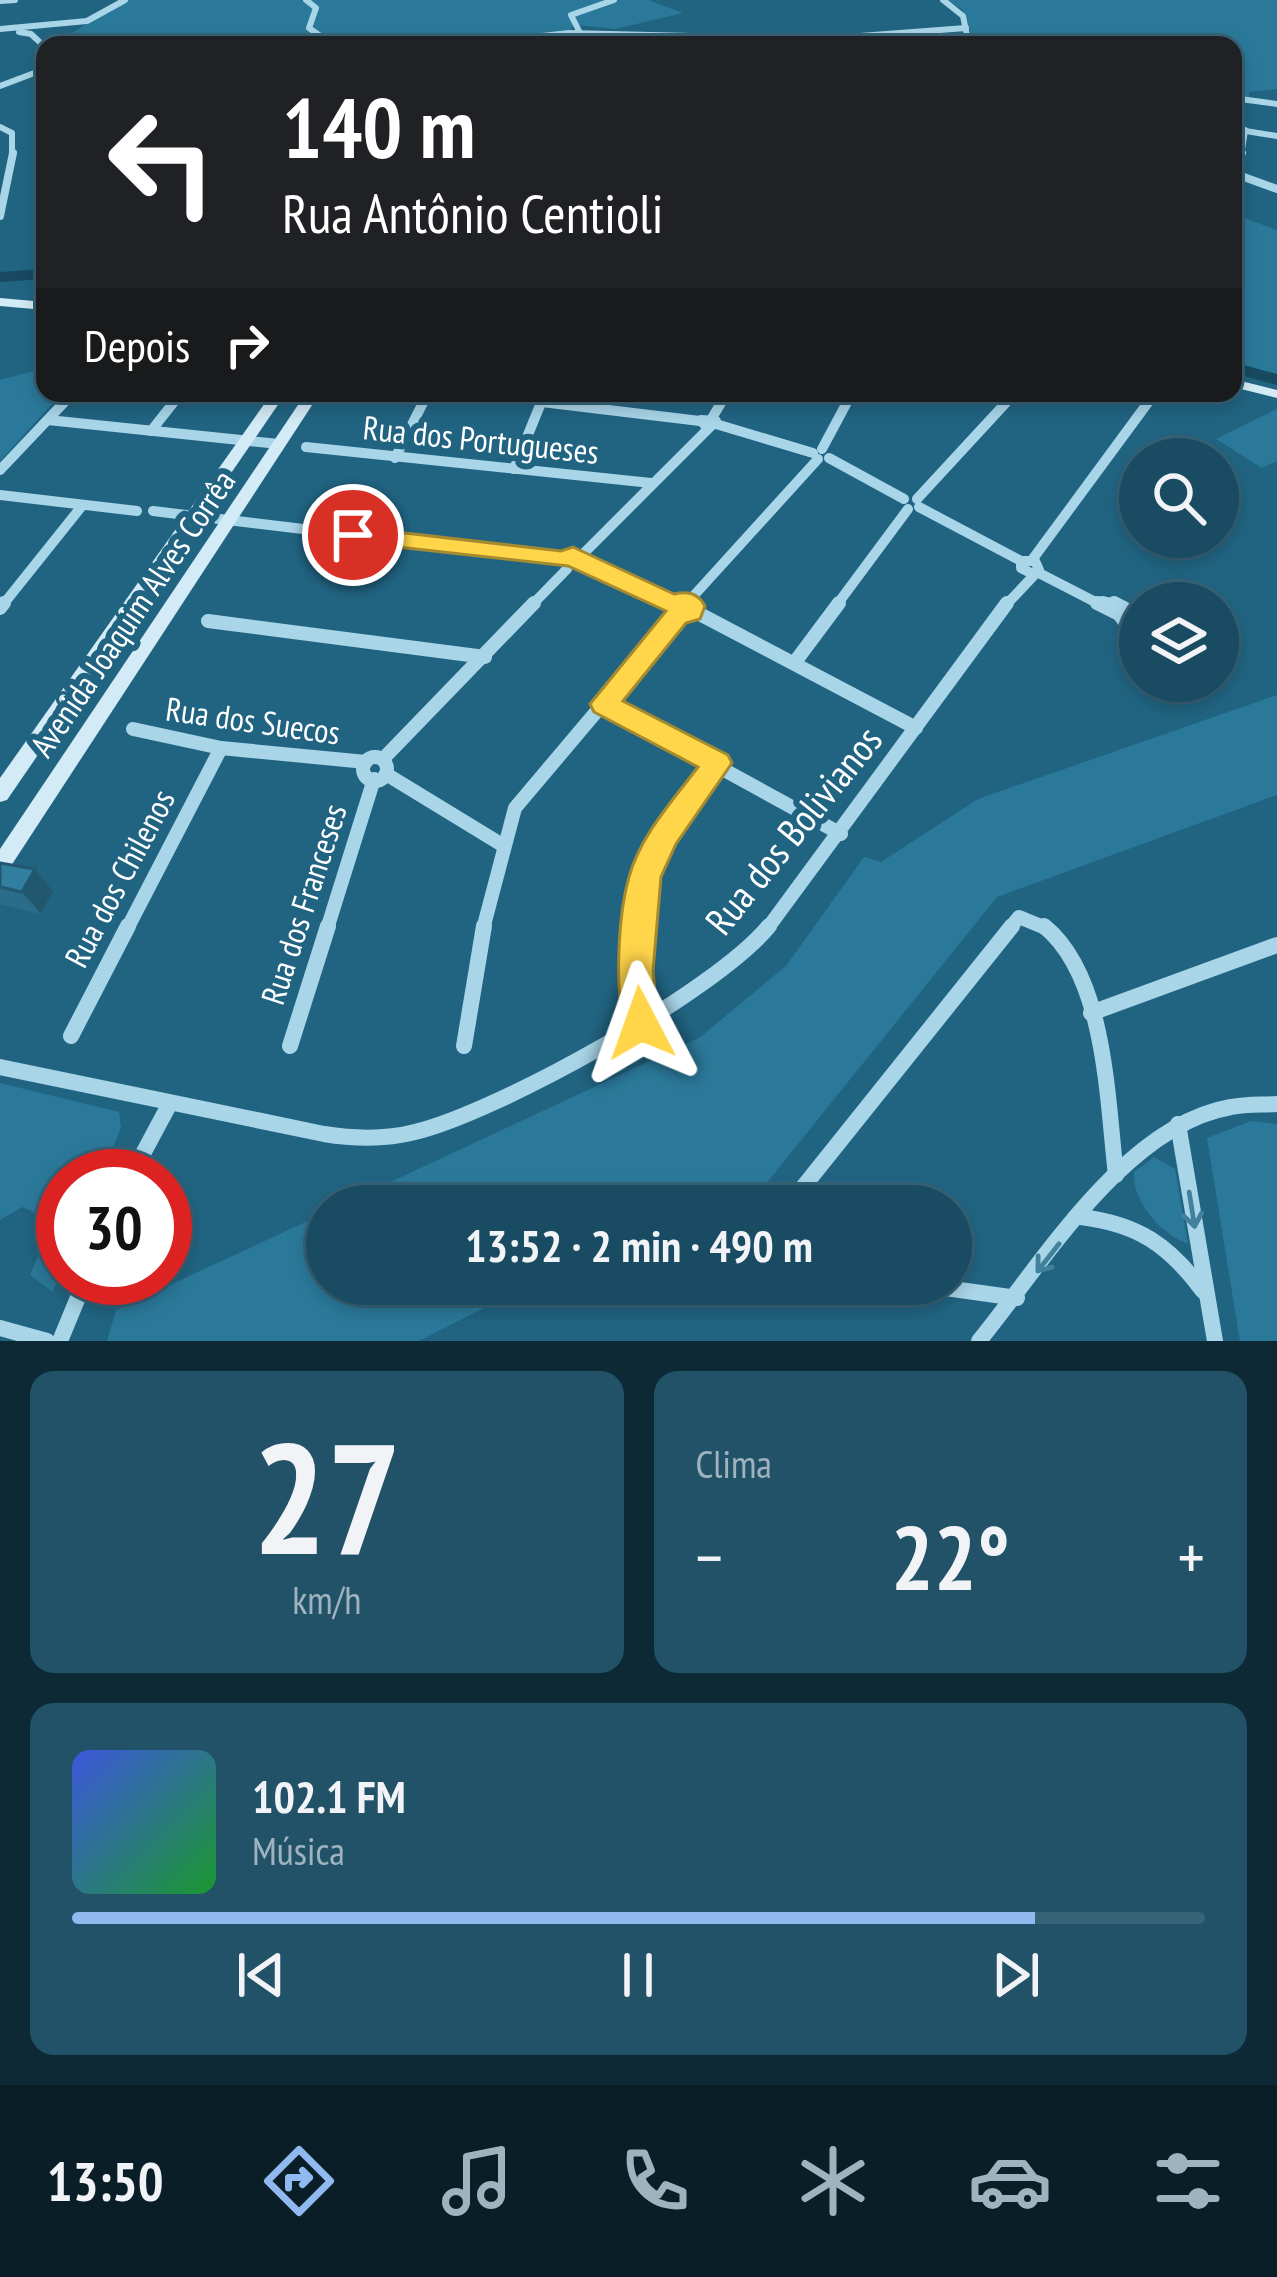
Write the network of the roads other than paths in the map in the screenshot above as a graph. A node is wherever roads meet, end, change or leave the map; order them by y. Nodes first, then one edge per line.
1 (15, 0) edge
2 (124, 0) edge
3 (306, 0) edge
4 (614, 0) edge
5 (932, 0) edge
6 (943, 0) edge
7 (0, 1) edge
8 (966, 28) junction
9 (0, 31) edge
10 (937, 31) junction
11 (580, 33) junction
12 (320, 36) edge
13 (523, 36) edge
14 (700, 36) edge
15 (864, 36) edge
16 (967, 36) edge
17 (36, 39) edge
18 (0, 72) edge
19 (36, 72) edge
20 (11, 81) junction
21 (0, 86) edge
22 (1242, 99) edge
23 (1274, 104) edge
24 (0, 127) edge
25 (1242, 130) edge
26 (1245, 130) junction
27 (1273, 133) edge
28 (1242, 152) edge
29 (1242, 172) edge
30 (1277, 189) edge
31 (0, 216) edge
32 (0, 302) edge
33 (36, 306) edge
34 (1242, 385) edge
35 (1277, 394) edge
36 (65, 402) edge
37 (174, 402) edge
38 (273, 402) edge
39 (307, 402) edge
40 (423, 402) edge
41 (542, 402) edge
42 (576, 402) edge
43 (722, 402) edge
44 (847, 402) edge
45 (1007, 402) edge
46 (1148, 402) edge
47 (48, 420) junction
48 (709, 423) junction
49 (151, 431) junction
50 (246, 441) junction
51 (279, 444) junction
52 (306, 447) dead end
53 (820, 455) junction
54 (395, 458) junction
55 (0, 470) edge
56 (514, 470) junction
57 (652, 483) junction
58 (0, 495) edge
59 (912, 503) junction
60 (82, 506) junction
61 (137, 511) dead end
62 (153, 511) dead end
63 (194, 516) junction
64 (233, 520) junction
65 (572, 563) junction
66 (1030, 566) junction
67 (1095, 600) dead end
68 (0, 608) edge
69 (683, 608) junction
70 (208, 621) dead end
71 (485, 657) junction
72 (795, 662) junction
73 (604, 704) junction
74 (50, 724) junction
75 (916, 728) junction
76 (133, 729) dead end
77 (84, 737) junction
78 (221, 748) junction
79 (717, 763) junction
80 (381, 771) junction
81 (0, 794) edge
82 (841, 834) junction
83 (504, 845) junction
84 (3, 857) edge
85 (1277, 945) edge
86 (1091, 1012) junction
87 (641, 1023) junction
88 (70, 1036) dead end
89 (290, 1046) dead end
90 (464, 1046) dead end
91 (0, 1067) edge
92 (1277, 1104) edge
93 (168, 1107) junction
94 (1178, 1124) junction
95 (145, 1149) edge
96 (1116, 1175) junction
97 (805, 1185) edge
98 (1081, 1216) junction
99 (972, 1292) edge
100 (1207, 1297) junction
101 (1017, 1298) junction
102 (75, 1305) edge
103 (0, 1328) edge
104 (47, 1341) edge
105 (60, 1341) edge
106 (979, 1341) edge
107 (1215, 1341) edge

1 - 7 street
2 - 9 street
3 - 12 street
4 - 11 street
5 - 10 street
6 - 8 street
8 - 10 street
8 - 16 street
9 - 17 street
10 - 15 street
11 - 13 street
11 - 14 street
18 - 20 street
19 - 20 street
20 - 21 street
22 - 23 street
23 - 27 street
24 - 31 street
25 - 26 street
26 - 27 street
26 - 28 street
29 - 30 street
32 - 33 main road
34 - 35 main road
36 - 47 street
37 - 49 street
38 - 50 main road, Avenida Joaquim Alves Corrêa
39 - 51 main road, Avenida Joaquim Alves Corrêa
40 - 54 street
41 - 56 street
42 - 48 street
43 - 48 street, Rua dos Franceses
44 - 53 street
45 - 59 street
46 - 66 street, Rua dos Bolivianos
47 - 49 street
47 - 55 street
48 - 53 street
48 - 57 street, Rua dos Franceses
49 - 50 street
50 - 51 street
50 - 63 main road, Avenida Joaquim Alves Corrêa
51 - 64 main road, Avenida Joaquim Alves Corrêa
52 - 54 street, Rua dos Portugueses
53 - 59 street
53 - 69 street
54 - 56 street, Rua dos Portugueses
56 - 57 street, Rua dos Portugueses
57 - 65 street, Rua dos Franceses
58 - 60 street
59 - 66 street
59 - 72 street
60 - 61 street
60 - 68 street
62 - 63 street
63 - 64 street
63 - 74 main road, Avenida Joaquim Alves Corrêa
64 - 65 street
64 - 77 main road, Avenida Joaquim Alves Corrêa
65 - 69 street
65 - 71 street, Rua dos Franceses
66 - 67 street
66 - 75 street, Rua dos Bolivianos
69 - 72 street
69 - 73 street
70 - 71 street
71 - 80 street, Rua dos Franceses
72 - 75 street
73 - 79 street
73 - 83 street
74 - 77 main road
74 - 81 main road, Avenida Joaquim Alves Corrêa
75 - 82 street, Rua dos Bolivianos
76 - 78 street, Rua dos Suecos
77 - 84 main road, Avenida Joaquim Alves Corrêa
78 - 80 street, Rua dos Suecos
78 - 88 street, Rua dos Chilenos
79 - 82 street
79 - 87 street
80 - 83 street
80 - 89 street, Rua dos Franceses
82 - 87 street, Rua dos Bolivianos
83 - 90 street
85 - 86 street
86 - 96 street
86 - 97 street
87 - 93 street, Rua dos Bolivianos
91 - 93 street, Rua dos Bolivianos
92 - 94 street
93 - 95 street
94 - 96 street
94 -> 100 street
96 - 98 street
98 - 100 street
98 -> 101 street
99 - 101 street
100 - 107 street
101 - 106 street
102 - 105 street
103 - 104 street

